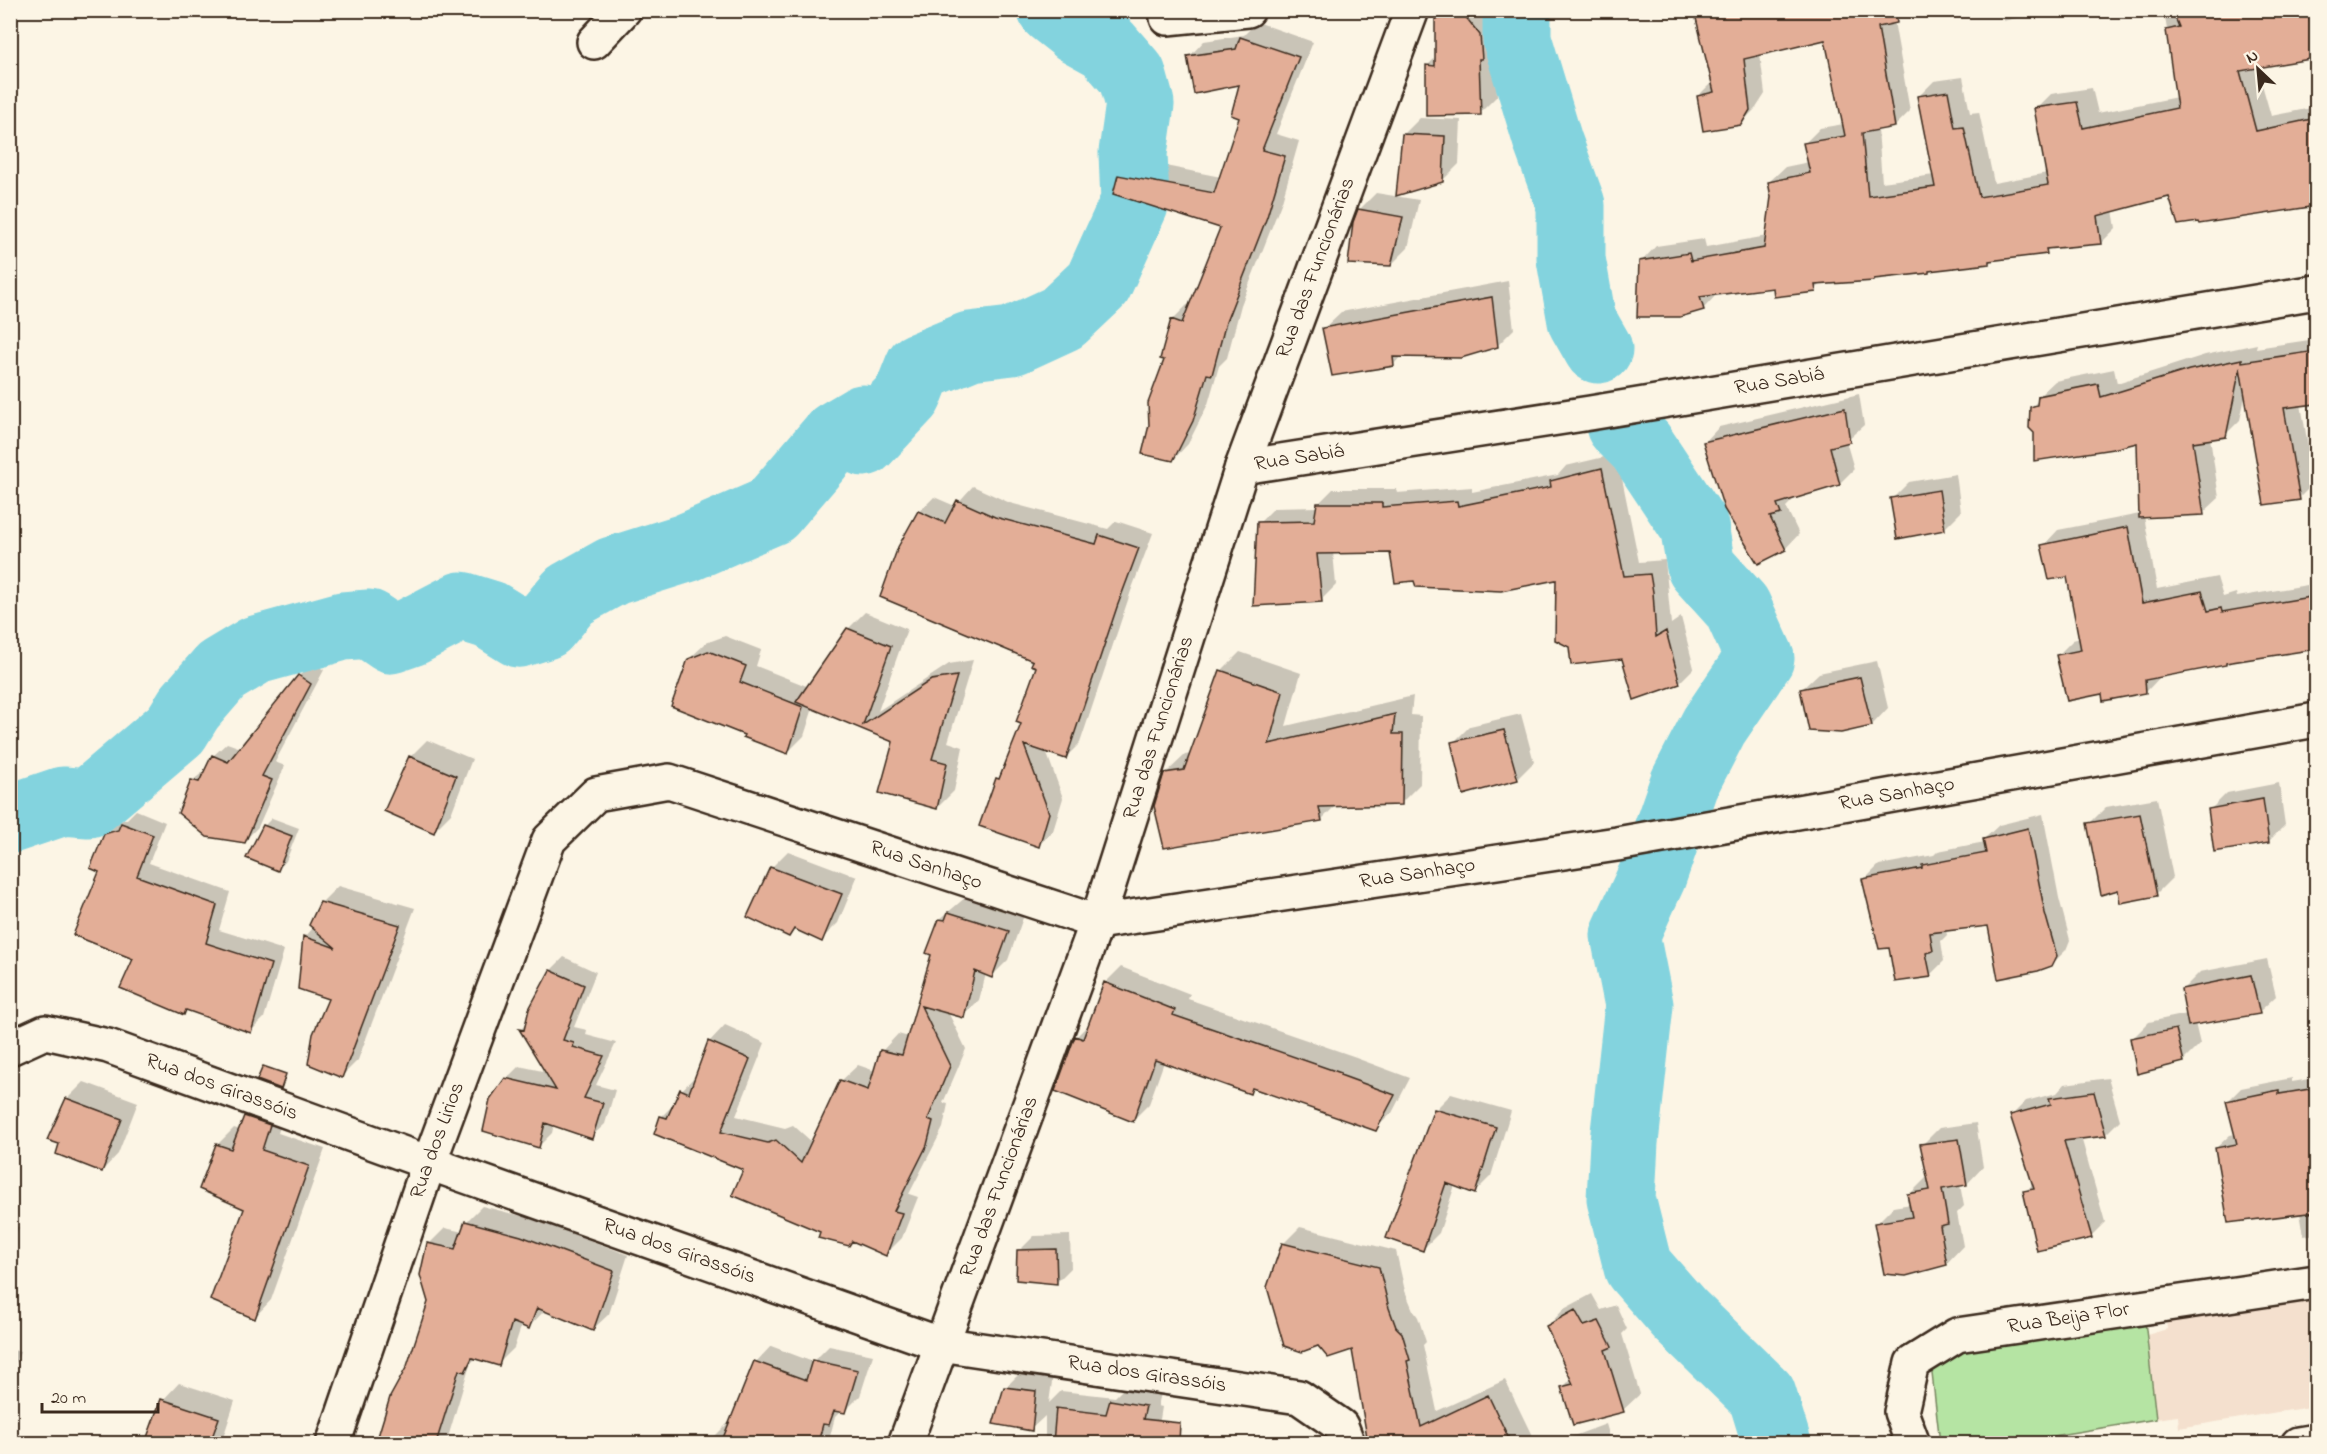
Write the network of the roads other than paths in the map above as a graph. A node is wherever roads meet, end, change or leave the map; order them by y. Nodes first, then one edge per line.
1 (624, 10) edge
2 (1248, 10) edge
3 (1412, 10) edge
4 (1167, 18) dead end
5 (594, 42) dead end
6 (2316, 292) edge
7 (1242, 467) junction
8 (2316, 720) edge
9 (549, 840) joint
10 (1096, 922) junction
11 (10, 1048) edge
12 (429, 1163) junction
13 (2316, 1282) edge
14 (940, 1344) junction
15 (2316, 1441) edge
16 (333, 1443) edge
17 (905, 1443) edge
18 (1348, 1443) edge
19 (1913, 1443) edge
20 (2298, 1443) edge

1 - 5 street
2 - 4 street
3 - 7 street, Rua das Funcionárias
6 - 7 street, Rua Sabiá
7 - 10 street, Rua das Funcionárias
8 - 10 street, Rua Sanhaço
9 - 10 street, Rua Sanhaço
9 - 12 street, Rua dos Lirios
10 - 14 street, Rua das Funcionárias
11 - 12 street, Rua dos Girassóis
12 - 14 street, Rua dos Girassóis
12 - 16 street, Rua dos Lirios
13 - 19 street, Rua Beija Flor
14 - 17 street, Rua das Funcionárias
14 - 18 street, Rua dos Girassóis
15 - 20 street

